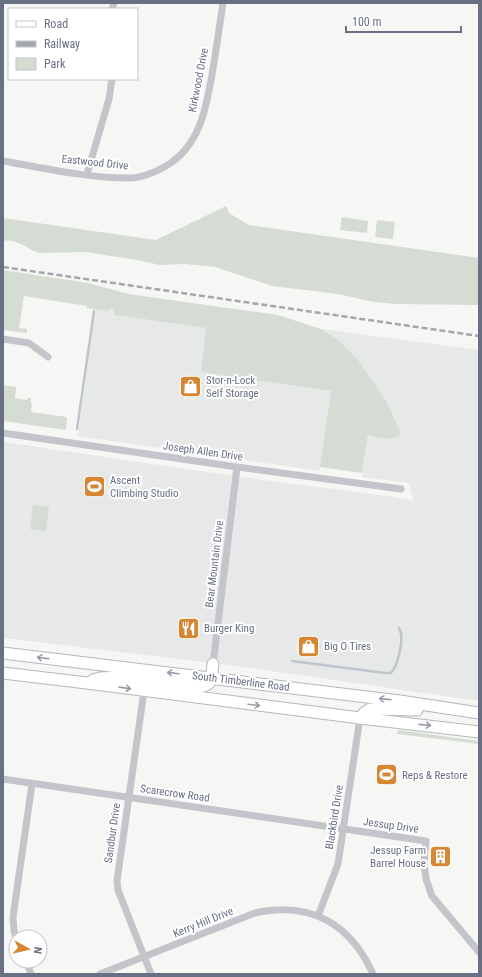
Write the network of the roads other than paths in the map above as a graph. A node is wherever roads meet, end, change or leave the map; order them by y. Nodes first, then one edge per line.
1 (223, 3) edge
2 (112, 80) edge
3 (180, 155) joint
4 (3, 161) edge
5 (87, 174) junction
6 (3, 339) edge
7 (48, 357) dead end
8 (3, 433) edge
9 (237, 467) junction
10 (401, 489) dead end
11 (3, 653) edge
12 (213, 664) joint
13 (3, 673) edge
14 (211, 678) junction
15 (87, 682) junction
16 (144, 691) junction
17 (466, 711) junction
18 (479, 713) edge
19 (360, 718) junction
20 (479, 725) edge
21 (442, 727) junction
22 (479, 732) edge
23 (3, 779) edge
24 (32, 784) junction
25 (128, 798) junction
26 (344, 829) junction
27 (318, 916) junction
28 (14, 929) edge
29 (479, 952) edge
30 (144, 956) junction
31 (100, 974) edge
32 (151, 974) edge
33 (373, 974) edge

1 - 3 street, Kirkwood Drive
2 - 5 street
3 - 5 street, Eastwood Drive
4 - 5 street, Eastwood Drive
6 - 7 street
8 - 9 street, Joseph Allen Drive
9 - 10 street, Joseph Allen Drive
9 - 12 street, Bear Mountain Drive
14 -> 11 main road, South Timberline Road
12 - 14 main road
13 - 15 main road, South Timberline Road
14 - 15 main road
17 -> 14 main road, South Timberline Road
15 -> 16 main road, South Timberline Road
16 -> 19 main road, South Timberline Road
16 - 25 street, Sandbur Drive
17 - 18 main road, South Timberline Road
17 - 19 main road
19 -> 21 main road, South Timberline Road
19 - 26 street, Blackbird Drive
20 - 21 main road
21 - 22 main road, South Timberline Road
23 - 24 street, Scarecrow Road
24 - 25 street, Scarecrow Road
24 - 28 street
25 - 26 street, Scarecrow Road
25 - 30 street, Sandbur Drive
26 - 27 street, Blackbird Drive
26 - 29 street, Jessup Drive
27 - 30 street, Kerry Hill Drive
27 - 33 street, Kerry Hill Drive
30 - 31 street, Kerry Hill Drive
30 - 32 street, Sandbur Drive

